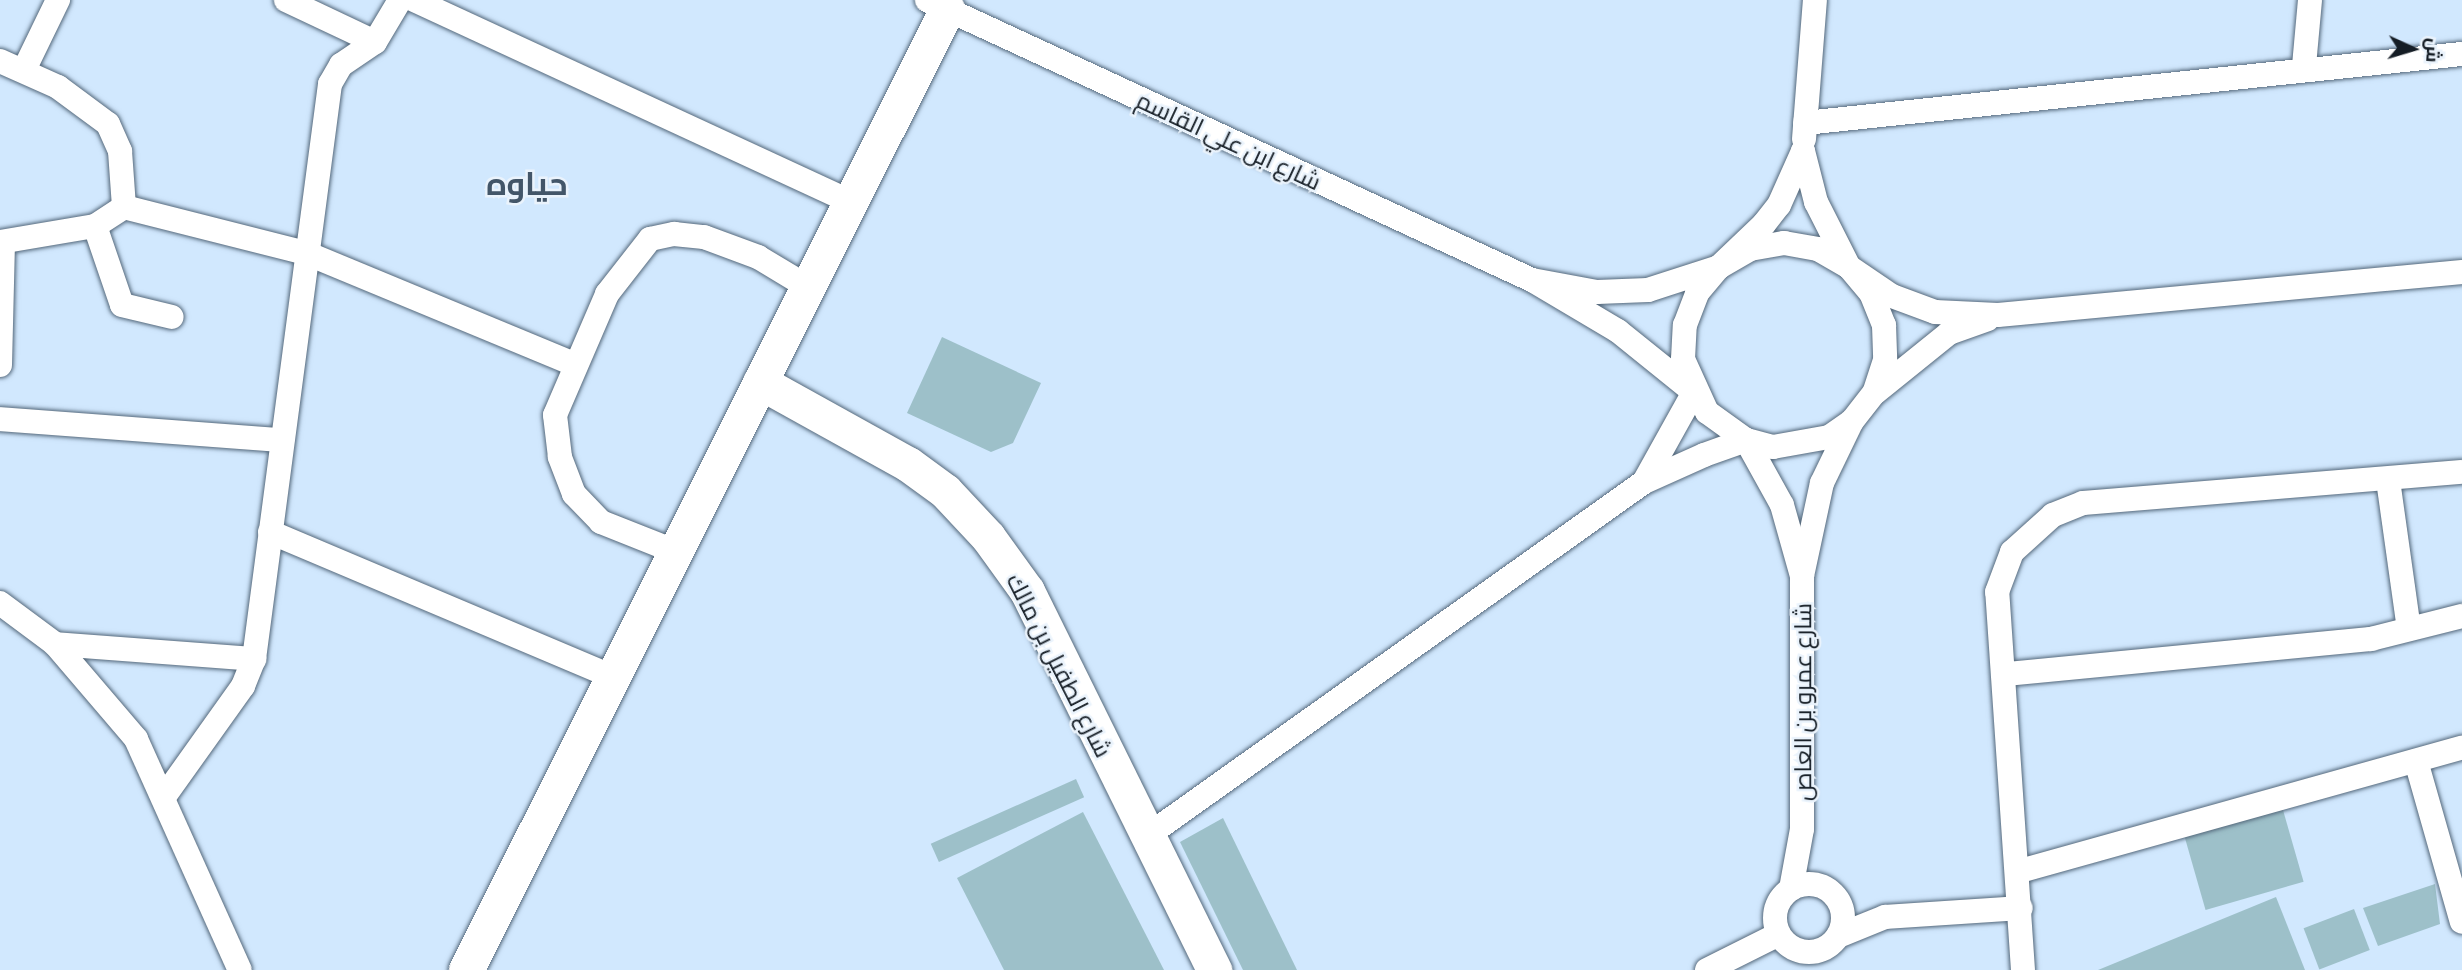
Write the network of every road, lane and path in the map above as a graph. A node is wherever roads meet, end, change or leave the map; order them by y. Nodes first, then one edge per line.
1 (58, 0) edge
2 (286, 0) edge
3 (400, 0) edge
4 (414, 0) edge
5 (1815, 0) edge
6 (2310, 0) edge
7 (937, 5) edge
8 (374, 42) junction
9 (2462, 54) edge
10 (0, 61) edge
11 (2304, 66) junction
12 (24, 69) junction
13 (1805, 123) junction
14 (1803, 151) junction
15 (852, 202) junction
16 (124, 207) junction
17 (95, 226) junction
18 (1, 242) edge
19 (306, 253) junction
20 (1719, 267) junction
21 (1849, 267) junction
22 (2462, 272) edge
23 (1532, 280) junction
24 (808, 288) junction
25 (1998, 315) junction
26 (172, 317) dead end
27 (0, 365) edge
28 (576, 365) junction
29 (760, 382) junction
30 (1694, 392) junction
31 (1874, 393) junction
32 (0, 419) edge
33 (1852, 421) junction
34 (282, 440) junction
35 (1746, 440) junction
36 (2462, 472) edge
37 (2388, 480) junction
38 (1644, 482) junction
39 (270, 531) junction
40 (674, 551) junction
41 (1802, 576) junction
42 (0, 603) edge
43 (2462, 616) edge
44 (2409, 629) junction
45 (55, 644) junction
46 (254, 659) junction
47 (2007, 674) junction
48 (611, 676) junction
49 (2462, 748) edge
50 (2416, 761) junction
51 (166, 794) junction
52 (1802, 829) junction
53 (1147, 836) junction
54 (2020, 871) junction
55 (1791, 889) junction
56 (1831, 892) junction
57 (2021, 908) junction
58 (1885, 917) junction
59 (2462, 922) edge
60 (1779, 934) junction
61 (1838, 936) junction
62 (240, 970) edge
63 (466, 970) edge
64 (1214, 970) edge
65 (1707, 970) edge
66 (2023, 970) edge

1 - 12 street
2 - 8 street
3 - 8 street
4 - 15 street
5 - 13 street
6 - 11 street
7 - 15 street
7 - 23 street, شارع ابن علي القاسم
8 - 19 street
9 - 11 street
10 - 12 street
11 - 13 street
12 - 16 street
13 - 14 street
14 - 20 street
14 - 21 street
15 - 24 street
16 - 17 street
16 - 19 street
17 - 18 street
17 - 26 street
18 - 27 street
19 - 28 street
19 - 34 street
20 - 21 street
20 - 23 street, شارع ابن علي القاسم
20 - 30 street
21 - 25 street
21 - 31 street
22 - 25 street
23 - 30 street, شارع ابن علي القاسم
24 - 28 street
24 - 29 street
25 - 31 street
28 - 40 street
29 - 40 street
29 - 53 street, شارع الطفيل بن مالك
30 - 35 street
30 - 38 street
31 - 33 street
32 - 34 street
33 - 35 street
33 - 41 street, شارع عمرو بن العاص
34 - 39 street
35 - 38 street
35 - 41 street, شارع عمرو بن العاص
36 - 37 street
37 - 44 street
37 - 47 street
38 - 53 street
39 - 46 street
39 - 48 street
40 - 48 street
41 - 52 street, شارع عمرو بن العاص
42 - 45 street
43 - 44 street
44 - 47 street
45 - 46 street
45 - 51 street
46 - 51 street
47 - 54 street
48 - 63 street
49 - 50 street
50 - 54 street
50 - 59 street
51 - 62 street
52 - 55 street, شارع عمرو بن العاص
52 - 56 street, شارع عمرو بن العاص
53 - 64 street, شارع الطفيل بن مالك
54 - 57 street
55 - 56 street
55 - 60 street
56 - 58 street
56 - 61 street
57 - 58 street
57 - 66 street
58 - 61 street
60 - 61 street
60 - 65 street

